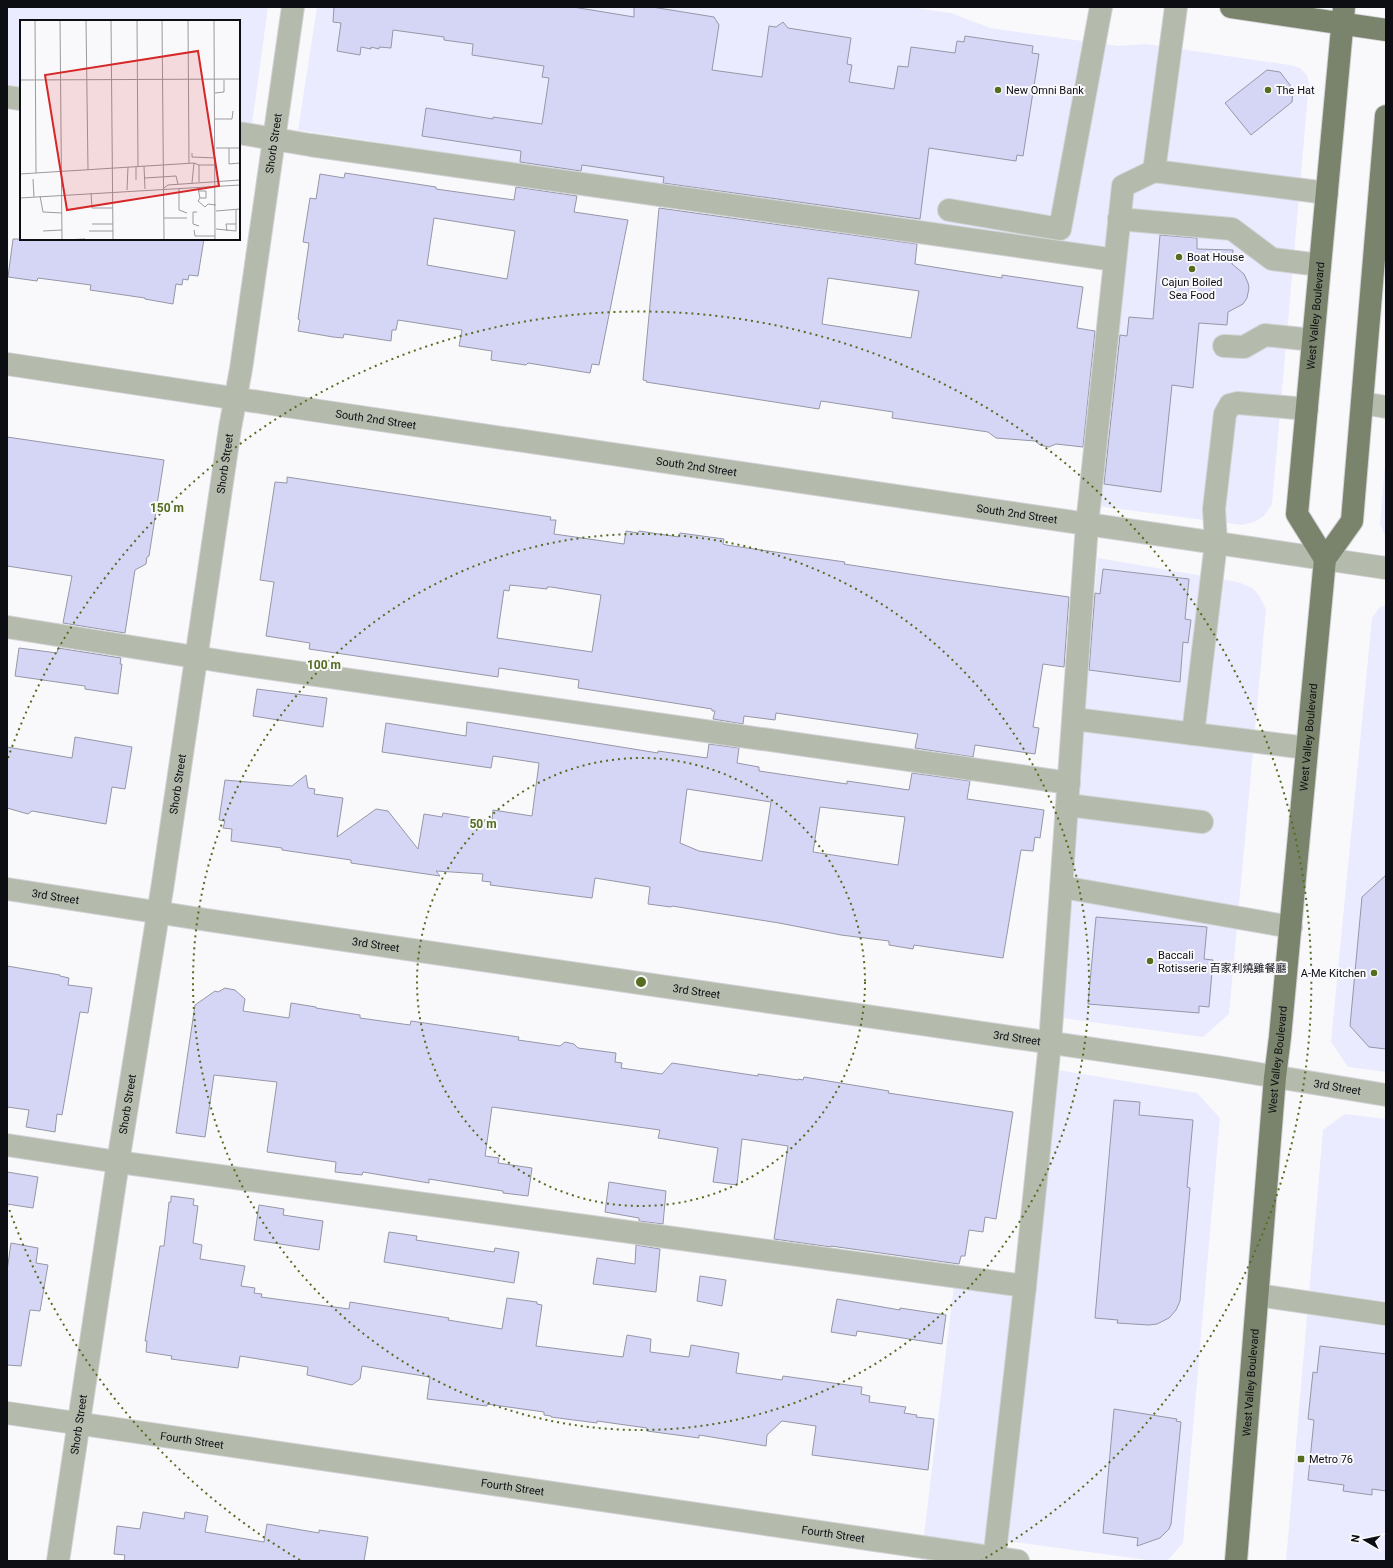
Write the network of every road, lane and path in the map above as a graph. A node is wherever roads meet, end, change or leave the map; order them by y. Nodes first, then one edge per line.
1 (293, 7) edge
2 (1101, 7) edge
3 (1176, 7) edge
4 (1231, 7) edge
5 (1344, 15) edge
6 (1386, 30) edge
7 (7, 97) edge
8 (20, 99) edge
9 (1386, 116) edge
10 (240, 132) edge
11 (274, 138) junction
12 (1154, 171) junction
13 (1327, 193) junction
14 (949, 210) dead end
15 (1382, 211) edge
16 (1119, 218) junction
17 (1115, 260) junction
18 (1320, 265) junction
19 (1313, 340) junction
20 (1224, 346) dead end
21 (7, 364) edge
22 (234, 398) junction
23 (1362, 403) junction
24 (1386, 407) edge
25 (1307, 409) junction
26 (1087, 525) junction
27 (1216, 543) junction
28 (1325, 559) junction
29 (1386, 568) edge
30 (7, 627) edge
31 (195, 656) junction
32 (1074, 719) junction
33 (1192, 734) junction
34 (1307, 748) junction
35 (1069, 783) junction
36 (1068, 805) junction
37 (1202, 822) dead end
38 (1062, 887) junction
39 (7, 889) edge
40 (158, 911) junction
41 (1291, 927) junction
42 (1050, 1043) junction
43 (1275, 1077) junction
44 (1386, 1095) edge
45 (7, 1145) edge
46 (118, 1162) junction
47 (1025, 1286) junction
48 (1258, 1295) junction
49 (1386, 1314) edge
50 (7, 1413) edge
51 (79, 1423) junction
52 (995, 1560) edge
53 (58, 1561) edge
54 (1018, 1561) edge
55 (1236, 1561) edge

1 - 11 street, Shorb Street
2 - 14 street
3 - 12 street
4 - 5 main road
5 - 6 main road
5 - 13 main road, West Valley Boulevard
7 - 8 street
9 - 15 main road, West Valley Boulevard
10 - 11 street
11 - 17 street
11 - 22 street, Shorb Street
12 - 13 street
12 - 16 street
13 - 18 main road, West Valley Boulevard
15 - 23 main road, West Valley Boulevard
16 - 17 street
16 - 18 street
17 - 26 street
18 - 19 main road, West Valley Boulevard
19 - 20 street
19 - 25 main road, West Valley Boulevard
21 - 22 street, South 2nd Street
22 - 26 street, South 2nd Street
22 - 31 street, Shorb Street
23 - 24 street
23 - 28 main road, West Valley Boulevard
25 - 27 street
25 - 28 main road, West Valley Boulevard
26 - 27 street, South 2nd Street
26 - 32 street
27 - 28 street, South 2nd Street
27 - 33 street
28 - 29 street, South 2nd Street
28 - 34 main road, West Valley Boulevard
30 - 31 street
31 - 35 street
31 - 40 street, Shorb Street
32 - 33 street
32 - 35 street
33 - 34 street
34 - 41 main road, West Valley Boulevard
35 - 36 street
36 - 37 street
36 - 38 street
38 - 41 street
38 - 42 street
39 - 40 street, 3rd Street
40 - 42 street, 3rd Street
40 - 46 street, Shorb Street
41 - 43 main road, West Valley Boulevard
42 - 43 street, 3rd Street
42 - 47 street
43 - 44 street, 3rd Street
43 - 48 main road, West Valley Boulevard
45 - 46 street
46 - 47 street
46 - 51 street, Shorb Street
47 - 52 street
48 - 49 street
48 - 55 main road, West Valley Boulevard
50 - 51 street, Fourth Street
51 - 52 street, Fourth Street
51 - 53 street, Shorb Street
52 - 54 street, Fourth Street

